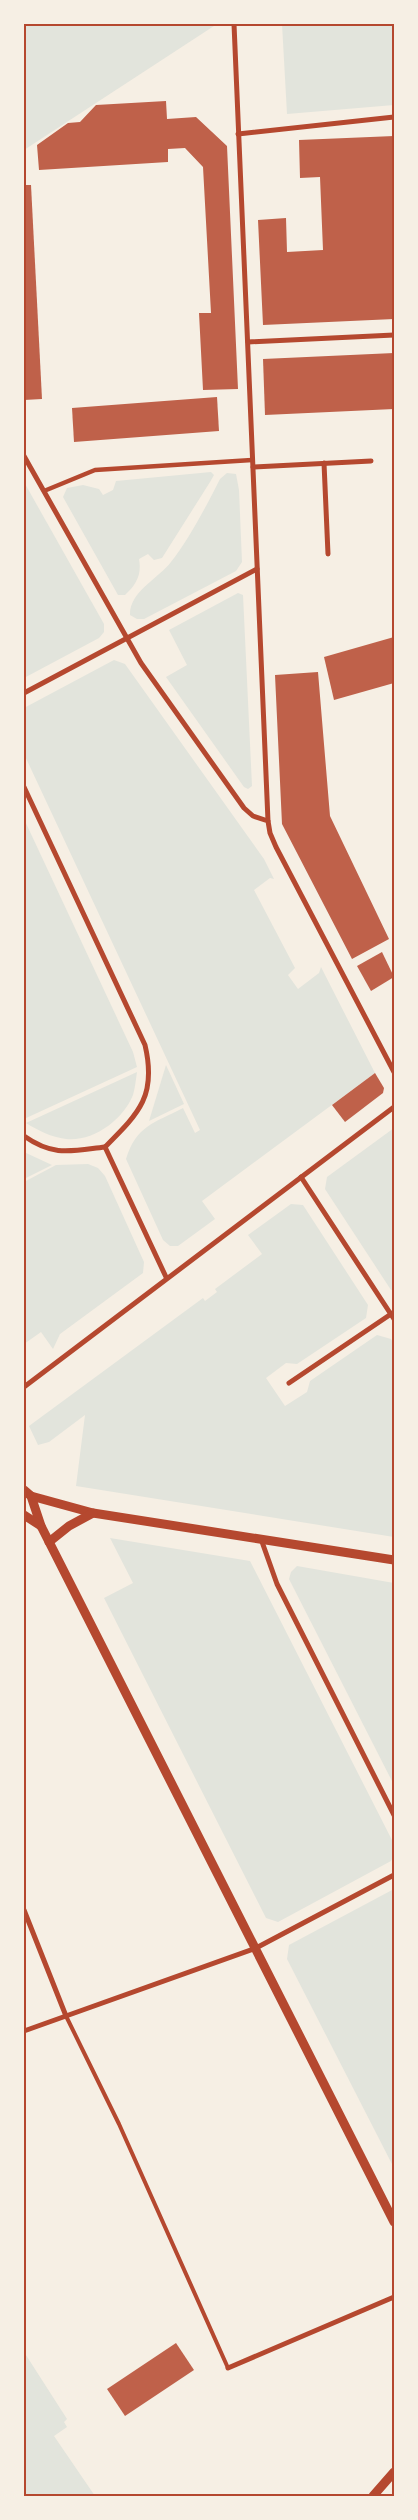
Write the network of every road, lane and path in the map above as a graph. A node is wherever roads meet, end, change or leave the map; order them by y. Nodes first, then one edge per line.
1 (234, 24) edge
2 (394, 118) edge
3 (238, 134) junction
4 (394, 335) edge
5 (248, 342) junction
6 (24, 456) edge
7 (252, 460) junction
8 (371, 461) dead end
9 (324, 463) junction
10 (253, 467) junction
11 (44, 491) junction
12 (328, 554) dead end
13 (257, 569) junction
14 (127, 638) junction
15 (24, 693) edge
16 (24, 787) edge
17 (268, 821) junction
18 (394, 1072) edge
19 (394, 1107) edge
20 (24, 1136) edge
21 (105, 1147) junction
22 (301, 1177) junction
23 (166, 1278) junction
24 (393, 1315) edge
25 (289, 1383) dead end
26 (24, 1387) edge
27 (27, 1493) edge
28 (93, 1513) junction
29 (24, 1515) edge
30 (41, 1526) junction
31 (261, 1538) junction
32 (49, 1542) junction
33 (394, 1560) edge
34 (394, 1815) edge
35 (394, 1874) edge
36 (24, 1910) edge
37 (256, 1948) junction
38 (66, 2016) junction
39 (24, 2032) edge
40 (394, 2222) edge
41 (394, 2296) edge
42 (228, 2368) joint
43 (394, 2472) edge
44 (373, 2496) edge

1 - 3 street
2 - 3 street
3 - 5 street
4 - 5 street
5 - 7 street
6 - 11 street
7 - 10 street
7 - 11 street
8 - 9 street
9 - 10 street
9 - 12 street
10 - 13 street
11 - 14 street
13 - 14 street
13 - 17 street
14 - 15 street
14 - 17 street
16 - 21 street
17 - 18 street
19 - 22 street
20 - 21 street
21 - 23 street
22 - 23 street
22 - 24 street
23 - 26 street
24 - 25 street
27 - 28 street
27 - 30 street
28 - 31 street
28 - 32 street
29 - 30 street
30 - 32 street
31 - 33 street
31 - 34 street
32 - 37 street
35 - 37 street
36 - 38 street
37 - 38 street
37 - 40 street
38 - 39 street
38 - 42 lane
41 - 42 street
43 - 44 street

